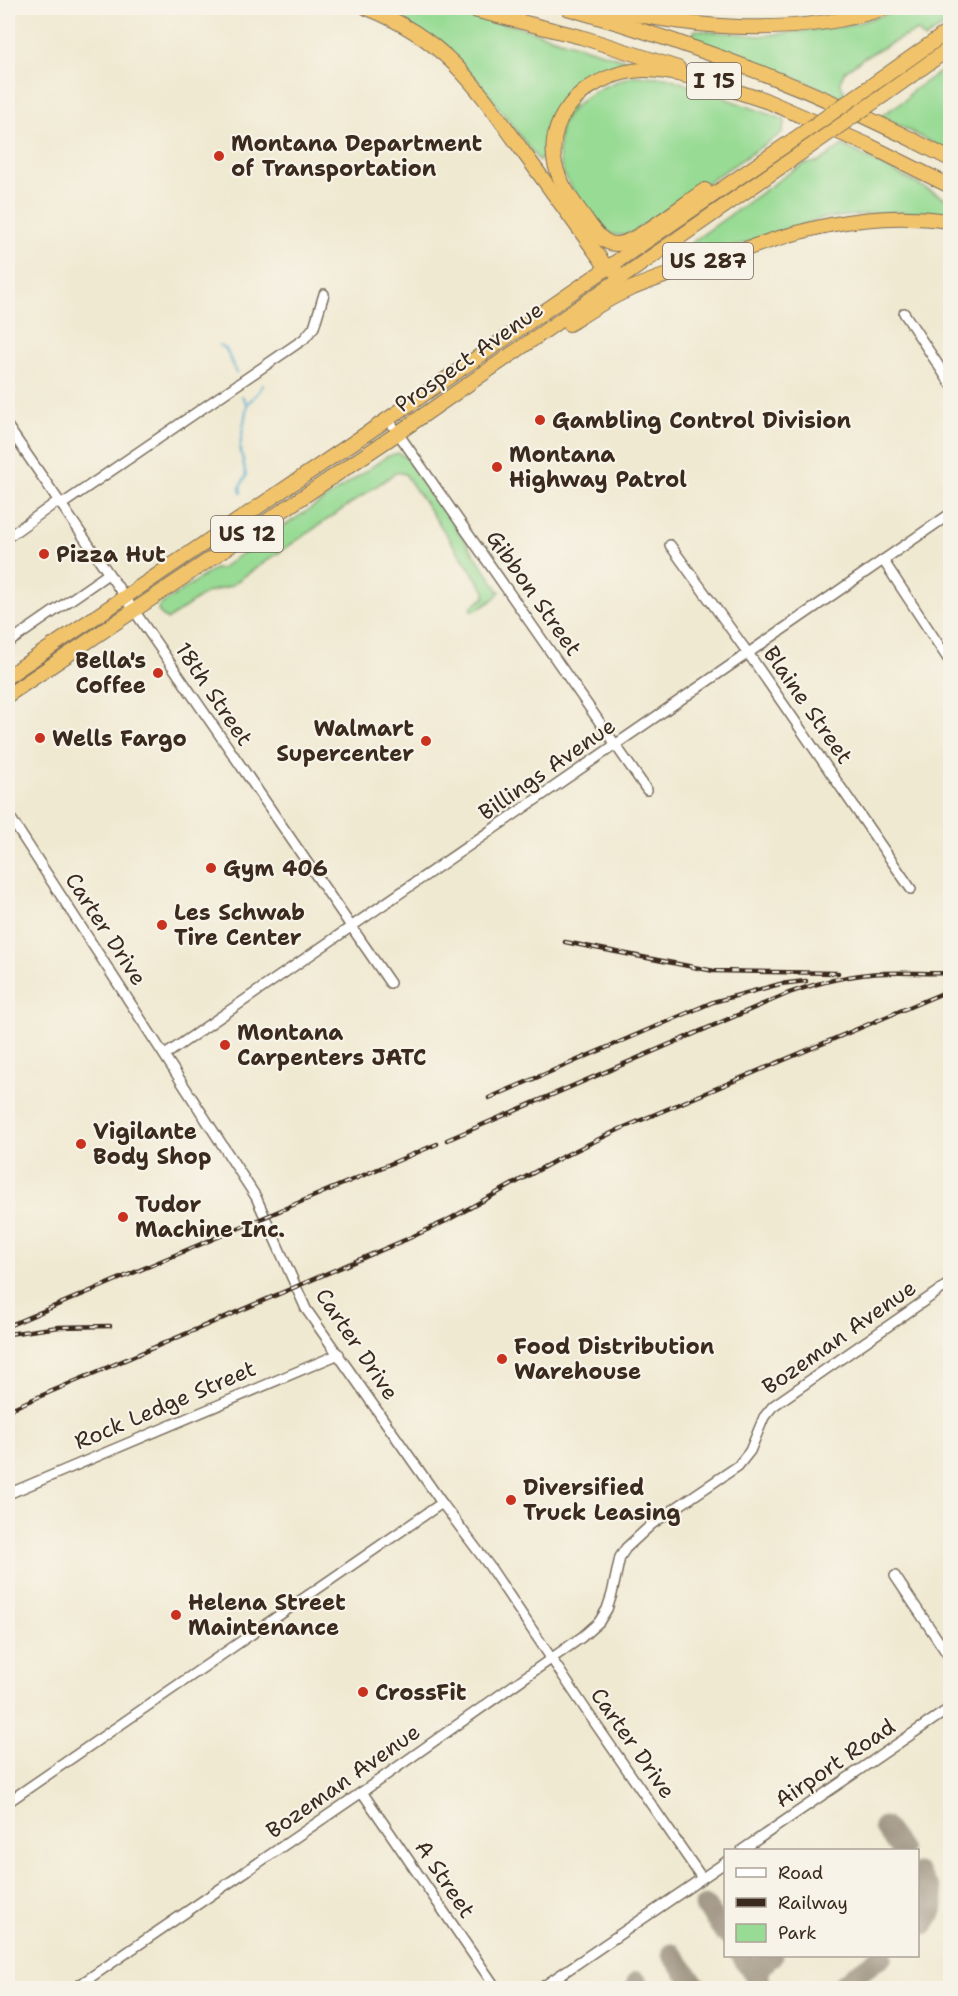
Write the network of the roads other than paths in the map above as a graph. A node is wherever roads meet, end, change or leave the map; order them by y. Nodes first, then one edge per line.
1 (367, 8) edge
2 (466, 8) edge
3 (567, 8) edge
4 (605, 8) edge
5 (893, 8) edge
6 (879, 9) edge
7 (951, 30) edge
8 (951, 48) edge
9 (766, 101) junction
10 (951, 159) edge
11 (761, 162) junction
12 (951, 186) edge
13 (951, 221) edge
14 (608, 268) junction
15 (635, 268) junction
16 (324, 294) dead end
17 (904, 314) dead end
18 (486, 371) junction
19 (951, 383) edge
20 (388, 419) junction
21 (8, 427) edge
22 (398, 433) junction
23 (60, 503) junction
24 (951, 514) edge
25 (8, 537) edge
26 (670, 545) dead end
27 (884, 560) junction
28 (108, 574) junction
29 (124, 597) junction
30 (133, 610) junction
31 (8, 643) edge
32 (748, 654) junction
33 (951, 662) edge
34 (8, 676) edge
35 (8, 695) edge
36 (616, 745) junction
37 (647, 790) dead end
38 (8, 814) edge
39 (911, 889) dead end
40 (350, 927) junction
41 (390, 983) dead end
42 (165, 1055) junction
43 (951, 1283) edge
44 (339, 1354) junction
45 (8, 1494) edge
46 (442, 1503) junction
47 (895, 1576) dead end
48 (951, 1658) edge
49 (551, 1659) junction
50 (951, 1708) edge
51 (362, 1792) junction
52 (8, 1802) edge
53 (745, 1849) edge
54 (724, 1863) edge
55 (702, 1878) junction
56 (75, 1989) edge
57 (496, 1989) edge
58 (541, 1989) edge

1 - 14 highway
2 - 9 highway, I 15
3 - 10 highway, I 15
4 - 6 highway
5 - 6 highway
7 - 11 highway, Prospect Avenue, bridge
8 - 15 highway, Prospect Avenue, bridge
9 - 11 highway
9 - 12 highway, I 15
11 - 14 highway, Prospect Avenue / US 12
13 - 18 highway, US 287
14 - 15 highway
14 - 20 highway, Prospect Avenue / US 12
15 - 18 highway, Prospect Avenue / US 12
16 - 23 street
17 - 19 street
18 - 22 highway, Prospect Avenue / US 12
20 - 22 street, Gibbon Street
20 - 29 highway, Prospect Avenue / US 12
21 - 23 street, 18th Street
22 - 30 highway, Prospect Avenue / US 12
22 - 36 street, Gibbon Street
23 - 25 street
23 - 28 street, 18th Street
24 - 27 street, Billings Avenue
26 - 32 street, Blaine Street
27 - 32 street, Billings Avenue
27 - 33 street
28 - 29 street, 18th Street
28 - 31 street
29 - 30 street, 18th Street
29 - 34 highway, Prospect Avenue / US 12
30 - 35 highway, Prospect Avenue / US 12
30 - 40 street, 18th Street
32 - 36 street, Billings Avenue
32 - 39 street, Blaine Street
36 - 37 street, Gibbon Street
36 - 40 street, Billings Avenue
38 - 42 street, Carter Drive
40 - 41 street, 18th Street
40 - 42 street, Billings Avenue
42 - 44 street, Carter Drive
43 - 49 street, Bozeman Avenue
44 - 45 street, Rock Ledge Street
44 - 46 street, Carter Drive
46 - 49 street, Carter Drive
46 - 52 street
47 - 48 street
49 - 51 street, Bozeman Avenue
49 - 55 street, Carter Drive
50 - 53 street, Airport Road
51 - 56 street, Bozeman Avenue
51 - 57 street, A Street
54 - 55 street
55 - 58 street

